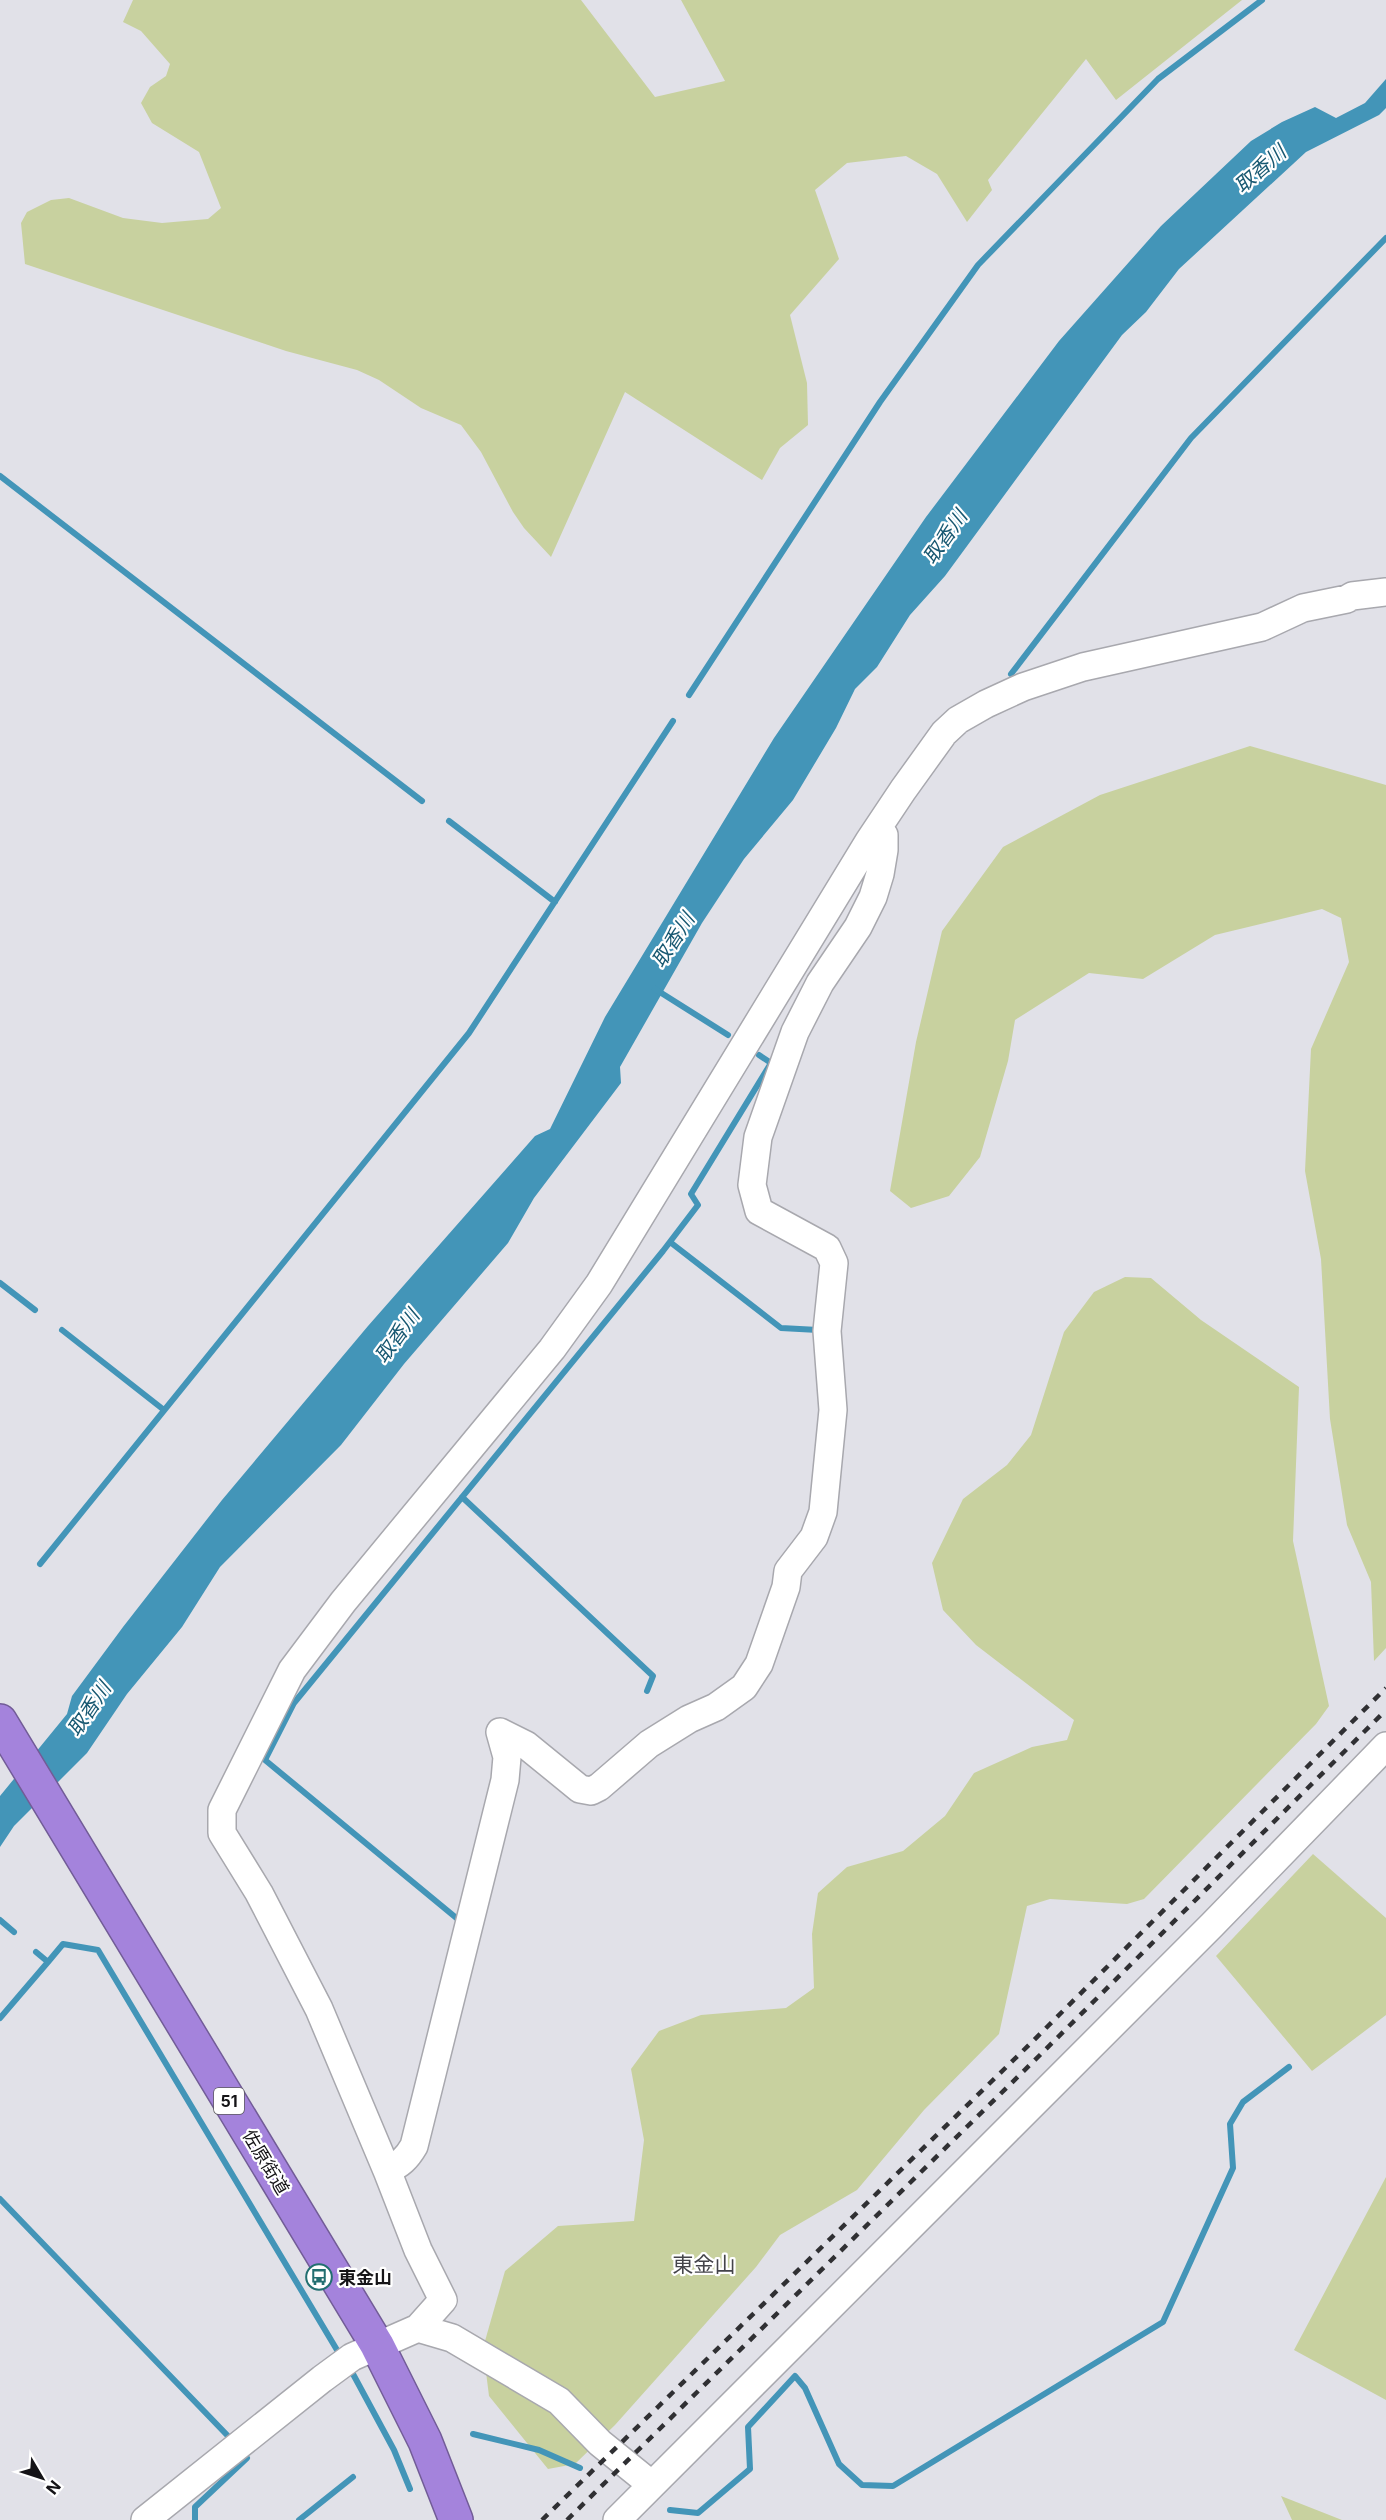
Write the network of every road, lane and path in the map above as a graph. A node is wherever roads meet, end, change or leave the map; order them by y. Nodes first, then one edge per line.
1 (1386, 592) edge
2 (878, 828) junction
3 (0, 1721) edge
4 (1386, 1746) edge
5 (387, 2170) junction
6 (418, 2328) junction
7 (377, 2345) junction
8 (652, 2485) junction
9 (146, 2520) edge
10 (456, 2520) edge
11 (617, 2520) edge

1 - 2 street
2 - 5 street
2 - 5 street
3 - 7 highway, 佐原街道 / 51
4 - 8 street
5 - 6 street
6 - 7 street
6 - 8 street
7 - 9 street
7 - 10 highway, 佐原街道 / 51
8 - 11 street

